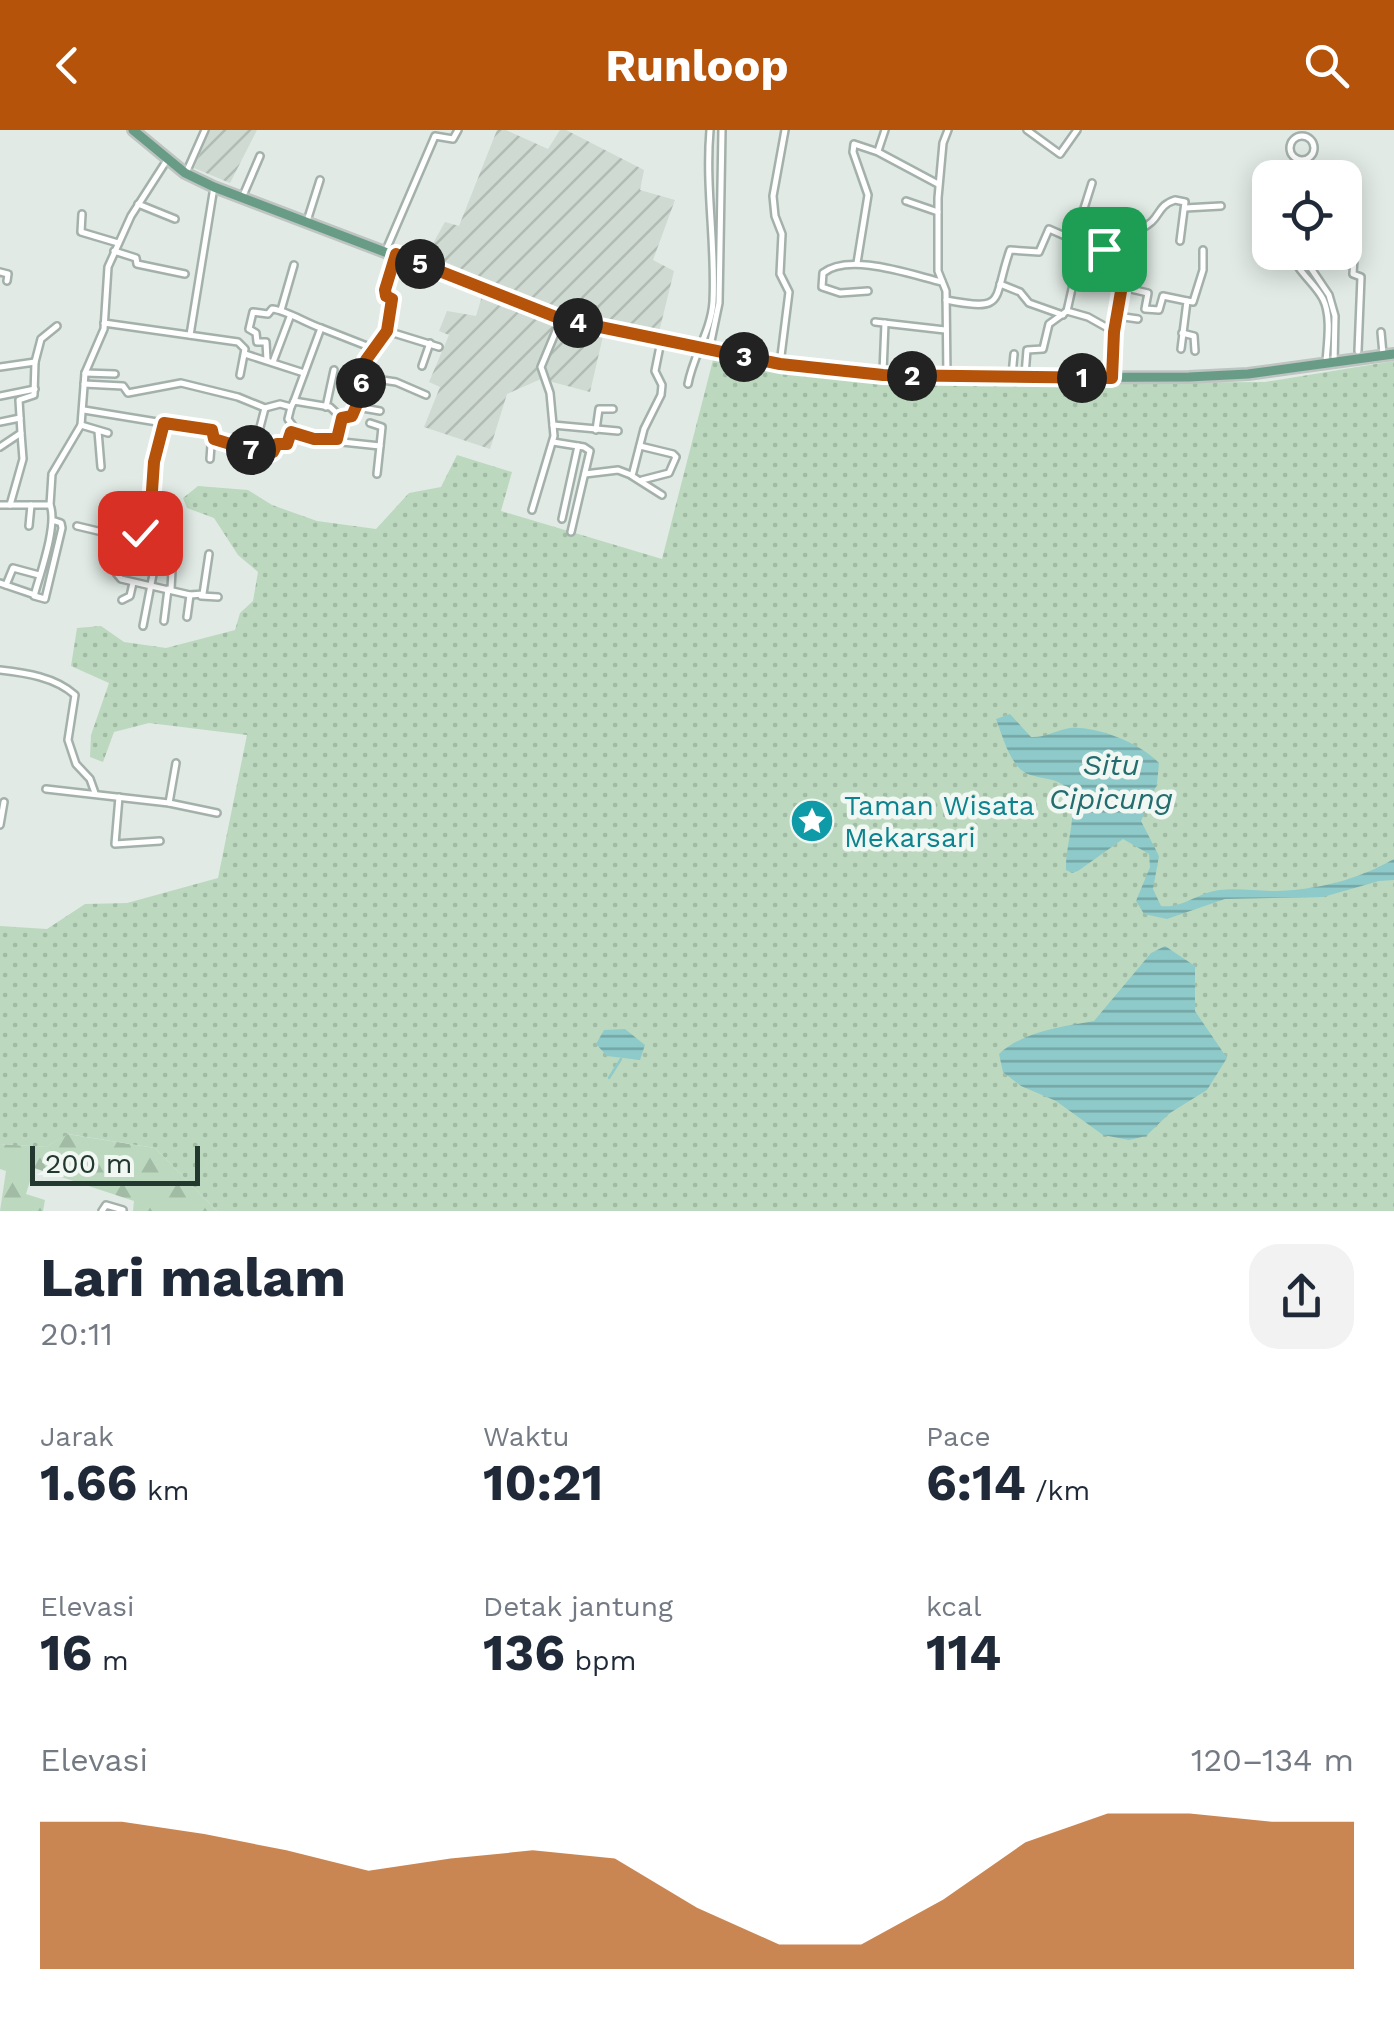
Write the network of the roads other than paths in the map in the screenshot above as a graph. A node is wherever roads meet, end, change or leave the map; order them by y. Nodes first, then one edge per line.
1 (134, 130) edge
2 (206, 130) edge
3 (458, 130) edge
4 (710, 130) edge
5 (722, 130) edge
6 (785, 130) edge
7 (886, 130) edge
8 (948, 130) edge
9 (1028, 130) edge
10 (1066, 130) edge
11 (1075, 133) edge
12 (1302, 133) edge
13 (878, 152) junction
14 (260, 156) dead end
15 (1301, 159) joint
16 (167, 160) junction
17 (185, 173) junction
18 (320, 180) dead end
19 (1092, 183) dead end
20 (939, 184) junction
21 (214, 187) junction
22 (242, 198) junction
23 (906, 201) dead end
24 (138, 204) junction
25 (1222, 206) dead end
26 (1185, 208) junction
27 (938, 212) junction
28 (82, 214) dead end
29 (708, 214) junction
30 (720, 214) junction
31 (176, 218) dead end
32 (307, 221) junction
33 (1078, 229) junction
34 (1074, 240) junction
35 (1180, 241) dead end
36 (118, 243) junction
37 (1104, 249) junction
38 (1204, 250) dead end
39 (114, 251) junction
40 (391, 252) junction
41 (1130, 258) junction
42 (857, 264) junction
43 (294, 265) dead end
44 (1300, 270) edge
45 (1312, 270) edge
46 (1352, 270) edge
47 (0, 272) edge
48 (185, 274) dead end
49 (1124, 274) junction
50 (7, 281) dead end
51 (942, 282) junction
52 (1000, 284) junction
53 (1122, 287) junction
54 (868, 291) dead end
55 (946, 300) junction
56 (1186, 302) junction
57 (281, 310) junction
58 (1066, 313) junction
59 (1117, 316) junction
60 (290, 317) junction
61 (561, 319) junction
62 (1138, 319) dead end
63 (876, 322) dead end
64 (104, 323) junction
65 (885, 323) junction
66 (58, 326) dead end
67 (321, 328) junction
68 (946, 330) junction
69 (387, 331) junction
70 (1114, 332) junction
71 (1381, 332) dead end
72 (1182, 333) junction
73 (190, 335) junction
74 (281, 340) junction
75 (661, 341) junction
76 (266, 342) junction
77 (430, 343) junction
78 (440, 347) dead end
79 (372, 348) junction
80 (1181, 349) dead end
81 (704, 350) junction
82 (1195, 351) dead end
83 (1358, 351) dead end
84 (244, 354) junction
85 (1014, 354) dead end
86 (1388, 355) edge
87 (270, 361) junction
88 (35, 362) junction
89 (780, 364) junction
90 (1330, 364) junction
91 (422, 366) dead end
92 (0, 367) edge
93 (334, 370) dead end
94 (86, 373) junction
95 (304, 373) junction
96 (115, 374) dead end
97 (240, 374) dead end
98 (883, 375) junction
99 (362, 377) junction
100 (947, 378) junction
101 (1012, 378) junction
102 (1024, 378) junction
103 (1112, 378) junction
104 (84, 384) junction
105 (688, 384) dead end
106 (34, 389) junction
107 (426, 394) dead end
108 (0, 396) edge
109 (293, 404) junction
110 (326, 406) junction
111 (356, 407) junction
112 (264, 408) junction
113 (612, 409) dead end
114 (84, 410) junction
115 (380, 412) dead end
116 (20, 418) junction
117 (342, 418) junction
118 (0, 422) edge
119 (164, 423) junction
120 (370, 423) dead end
121 (553, 424) junction
122 (81, 425) junction
123 (596, 430) junction
124 (618, 431) dead end
125 (21, 432) junction
126 (98, 432) junction
127 (291, 432) junction
128 (108, 433) dead end
129 (258, 436) dead end
130 (214, 439) junction
131 (337, 439) junction
132 (552, 442) junction
133 (380, 446) junction
134 (578, 446) junction
135 (640, 446) junction
136 (0, 447) edge
137 (210, 459) dead end
138 (101, 467) dead end
139 (376, 474) dead end
140 (586, 474) junction
141 (632, 476) junction
142 (642, 480) junction
143 (662, 495) dead end
144 (0, 505) edge
145 (10, 505) junction
146 (31, 505) junction
147 (50, 505) junction
148 (532, 510) dead end
149 (562, 519) dead end
150 (52, 520) junction
151 (29, 526) dead end
152 (78, 526) dead end
153 (570, 532) dead end
154 (149, 534) junction
155 (119, 536) junction
156 (209, 554) dead end
157 (155, 564) junction
158 (39, 575) junction
159 (133, 583) junction
160 (3, 584) edge
161 (151, 586) junction
162 (170, 589) junction
163 (34, 595) junction
164 (190, 595) junction
165 (201, 596) junction
166 (218, 598) dead end
167 (122, 600) dead end
168 (187, 617) dead end
169 (164, 621) dead end
170 (144, 626) dead end
171 (0, 670) edge
172 (176, 763) dead end
173 (46, 789) dead end
174 (95, 794) junction
175 (118, 797) junction
176 (4, 802) dead end
177 (168, 803) junction
178 (217, 813) dead end
179 (0, 825) edge
180 (160, 841) dead end
181 (123, 1210) edge
182 (102, 1211) edge

1 - 16 main road
2 - 17 street
3 - 40 street
4 - 29 street
5 - 30 street
6 - 89 street
7 - 13 street
8 - 20 street
9 - 11 street
10 - 11 street
12 - 15 street
12 - 15 street
13 - 20 street
13 - 42 street
14 - 22 street
16 - 17 main road
16 - 24 street
17 - 21 main road
18 - 32 street
19 - 33 street
20 - 27 street
21 - 22 main road
21 - 73 street
22 - 32 main road
23 - 27 street
24 - 31 street
24 - 36 street
25 - 26 street
26 - 35 street
26 - 41 street
27 - 51 street
28 - 36 street
29 - 30 street
29 - 81 street
30 - 81 street
32 - 40 main road
33 - 34 street
33 - 37 street
34 - 52 street
34 - 58 street
36 - 39 street
37 - 41 street
37 - 49 street
38 - 56 street
39 - 48 street
39 - 64 street
40 - 61 main road
40 - 69 street
41 - 49 street
42 - 51 street
42 - 54 street
43 - 57 street
44 - 90 street
45 - 90 street
46 - 83 street
47 - 50 street
49 - 53 street
51 - 55 street
52 - 55 street
52 - 58 street
53 - 56 street
53 - 59 street
55 - 68 street
56 - 72 street
57 - 60 street
57 - 76 street
58 - 70 street
58 - 102 street
59 - 62 street
59 - 70 street
60 - 67 street
60 - 74 street
61 - 75 main road
61 - 121 street
63 - 65 street
64 - 73 street
64 - 94 street
65 - 68 street
65 - 98 street
66 - 88 street
67 - 79 street
67 - 95 street
68 - 100 street
69 - 77 street
69 - 79 street
70 - 103 street
71 - 86 street
72 - 80 street
72 - 82 street
73 - 84 street
74 - 76 street
74 - 87 street
75 - 81 main road
75 - 135 street
76 - 87 street
77 - 78 street
77 - 91 street
79 - 99 street
81 - 89 main road
81 - 105 street
84 - 87 street
84 - 97 street
85 - 101 street
86 - 90 main road
87 - 95 street
88 - 92 street
88 - 106 street
89 - 98 main road
90 - 103 main road
93 - 110 street
94 - 96 street
94 - 104 street
95 - 109 street
98 - 100 main road
99 - 107 street
99 - 111 street
100 - 101 main road
101 - 102 main road
102 - 103 main road
104 - 112 street
104 - 114 street
106 - 108 street
106 - 116 street
109 - 110 street
109 - 112 street
109 - 127 street
110 - 117 street
111 - 115 street
111 - 117 street
112 - 129 street
113 - 123 street
114 - 119 street
114 - 122 street
116 - 118 street
116 - 125 street
117 - 131 street
119 - 130 street
119 - 154 street
120 - 133 street
121 - 123 street
121 - 132 street
122 - 126 street
122 - 147 street
123 - 124 street
125 - 136 street
125 - 145 street
126 - 128 street
126 - 138 street
127 - 130 street
127 - 131 street
130 - 137 street
131 - 133 street
132 - 134 street
132 - 148 street
133 - 139 street
134 - 140 street
134 - 149 street
135 - 141 street
135 - 142 street
140 - 141 street
140 - 153 street
141 - 142 street
142 - 143 street
144 - 145 street
145 - 146 street
146 - 147 street
146 - 151 street
147 - 150 street
150 - 158 street
150 - 163 street
152 - 155 street
154 - 155 street
154 - 157 street
155 - 159 street
156 - 165 street
157 - 161 street
157 - 162 street
158 - 160 street
158 - 163 street
159 - 161 street
159 - 167 street
160 - 163 street
161 - 162 street
161 - 170 street
162 - 164 street
162 - 169 street
164 - 165 street
164 - 168 street
165 - 166 street
171 - 174 street
172 - 177 street
173 - 174 street
174 - 175 street
175 - 177 street
175 - 180 street
176 - 179 street
177 - 178 street
181 - 182 street

